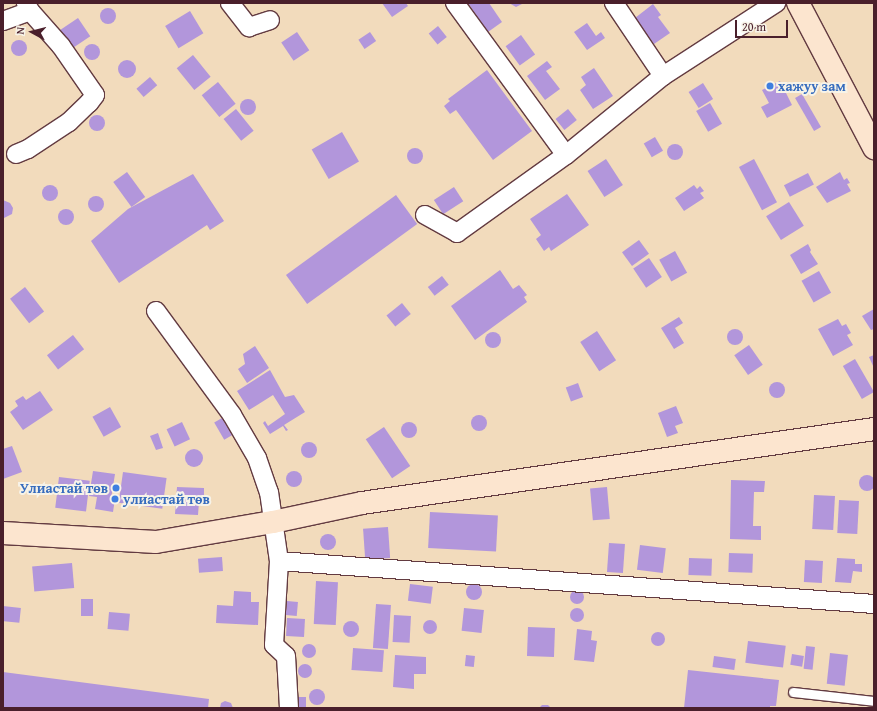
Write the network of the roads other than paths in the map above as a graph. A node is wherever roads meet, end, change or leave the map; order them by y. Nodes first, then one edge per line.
1 (230, 3) edge
2 (455, 3) edge
3 (614, 3) edge
4 (776, 3) edge
5 (798, 3) edge
6 (28, 7) edge
7 (270, 20) dead end
8 (3, 21) edge
9 (663, 76) junction
10 (874, 148) edge
11 (16, 154) dead end
12 (566, 155) junction
13 (425, 215) dead end
14 (156, 311) dead end
15 (874, 428) edge
16 (274, 522) junction
17 (3, 533) edge
18 (279, 561) junction
19 (874, 604) edge
20 (793, 692) dead end
21 (874, 701) edge
22 (289, 708) edge

1 - 7 street
2 - 12 street
3 - 9 street
4 - 9 street
5 - 10 street
6 - 8 street
6 - 11 street
9 - 12 street
12 - 13 street
14 - 16 street
15 - 16 street
16 - 17 street
16 - 18 street
18 - 19 street
18 - 22 street
20 - 21 lane

